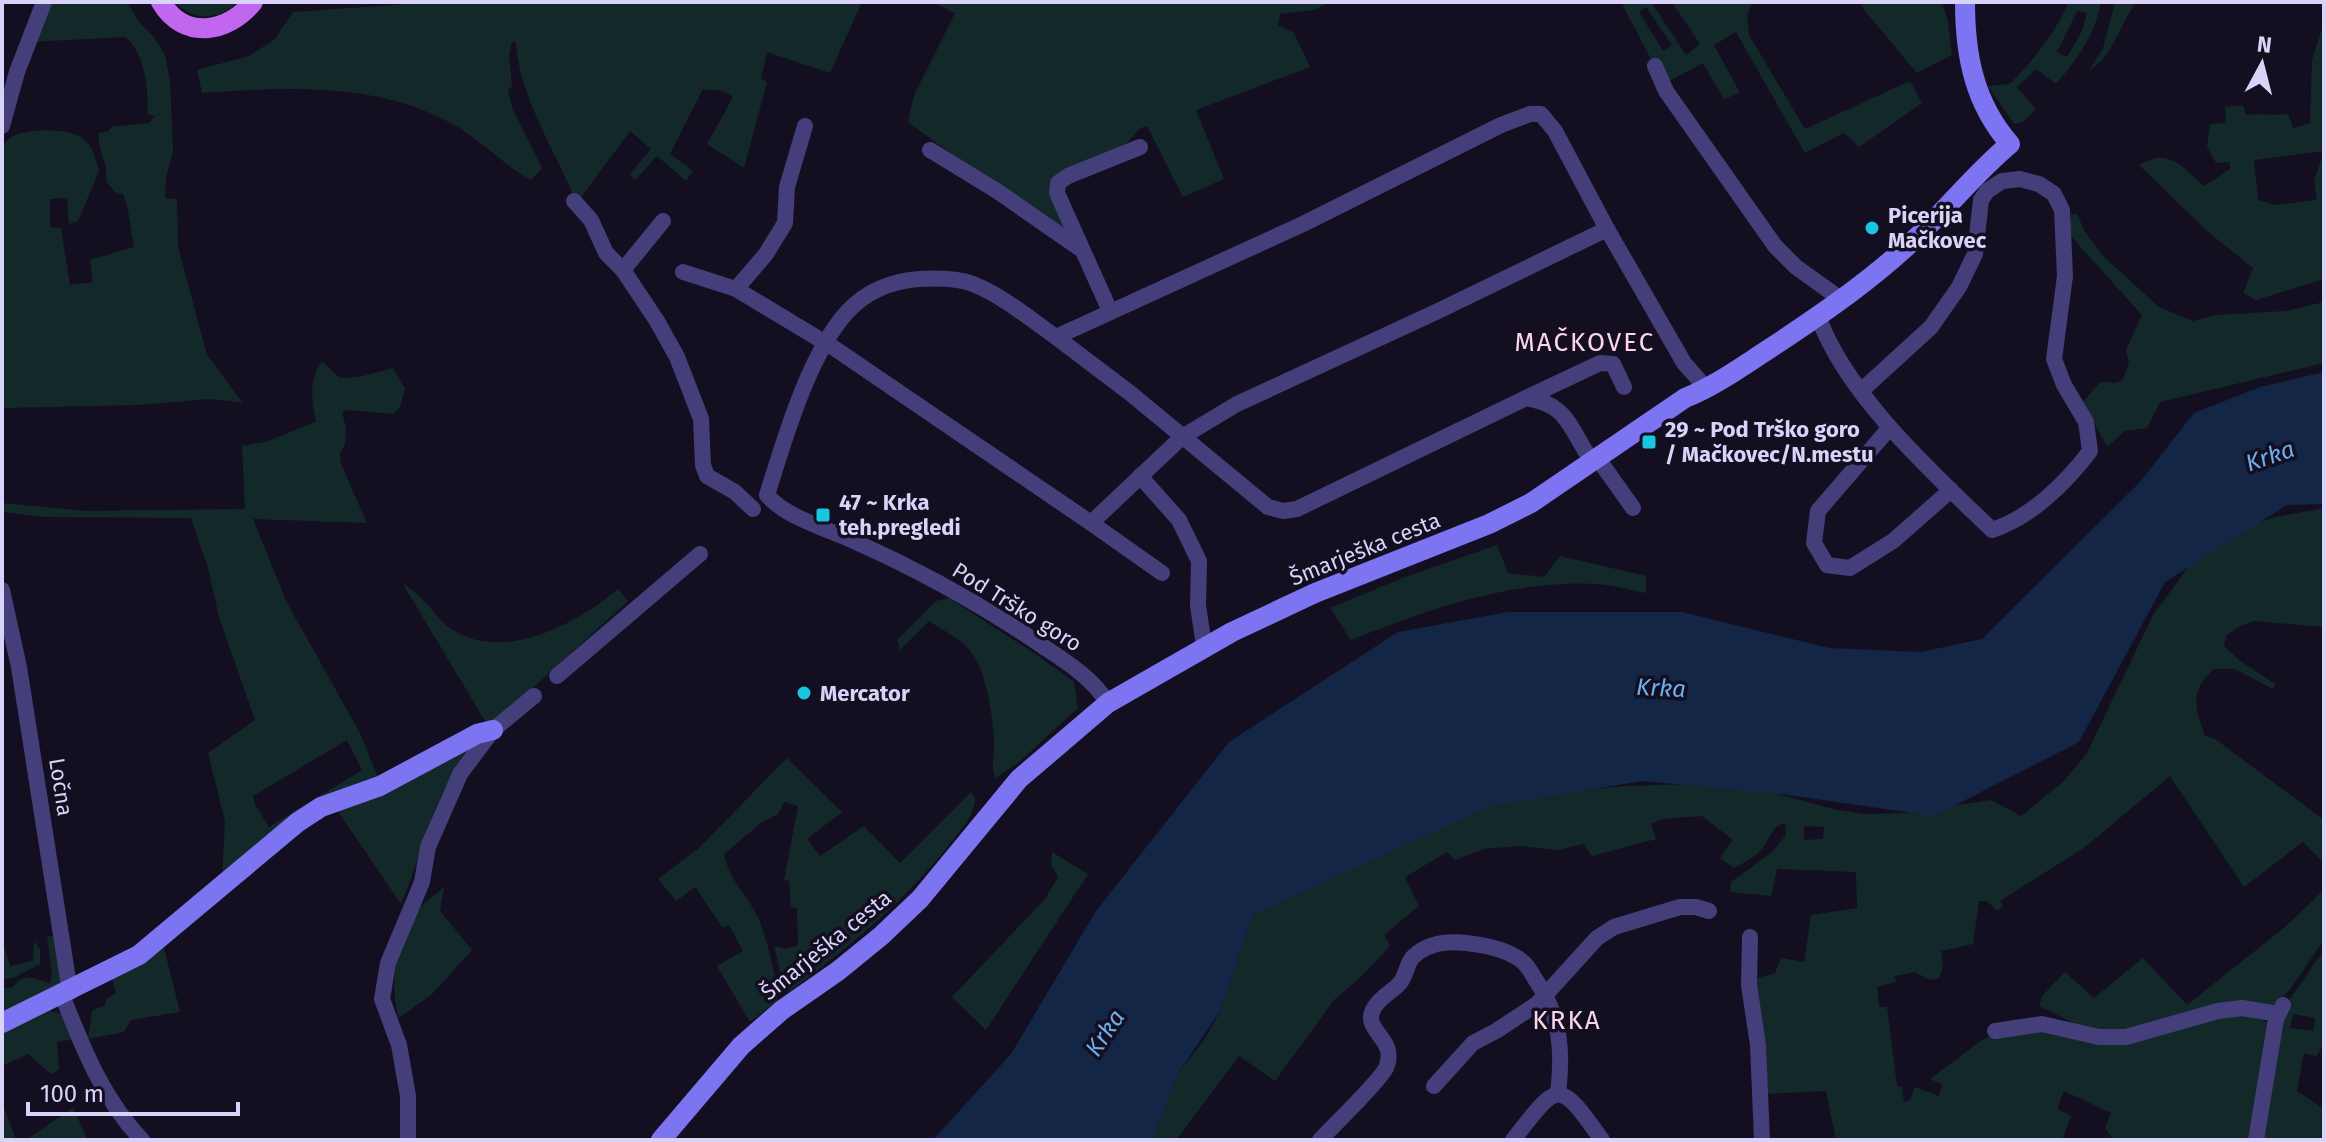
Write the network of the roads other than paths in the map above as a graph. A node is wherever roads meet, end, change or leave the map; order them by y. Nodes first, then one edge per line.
1 (44, 2) edge
2 (161, 2) edge
3 (253, 2) edge
4 (1965, 2) edge
5 (1655, 66) dead end
6 (2, 126) edge
7 (805, 126) dead end
8 (1140, 147) dead end
9 (930, 150) dead end
10 (574, 201) dead end
11 (663, 221) dead end
12 (1607, 229) junction
13 (1083, 251) junction
14 (623, 270) junction
15 (683, 272) dead end
16 (736, 289) junction
17 (1842, 300) junction
18 (1110, 311) junction
19 (1818, 316) junction
20 (1056, 337) junction
21 (826, 343) junction
22 (1624, 387) dead end
23 (1707, 389) junction
24 (1861, 391) junction
25 (1526, 398) junction
26 (1886, 432) dead end
27 (1182, 437) junction
28 (1591, 454) junction
29 (1140, 476) junction
30 (1951, 490) junction
31 (1633, 508) dead end
32 (753, 509) dead end
33 (1091, 523) junction
34 (700, 554) dead end
35 (1162, 573) dead end
36 (2, 590) edge
37 (1204, 646) junction
38 (557, 676) dead end
39 (534, 696) dead end
40 (1108, 703) junction
41 (493, 730) junction
42 (1709, 911) dead end
43 (1750, 937) dead end
44 (66, 993) junction
45 (1546, 995) junction
46 (2, 1023) edge
47 (1995, 1031) dead end
48 (1434, 1086) dead end
49 (1558, 1093) junction
50 (142, 1140) edge
51 (408, 1140) edge
52 (661, 1140) edge
53 (1320, 1140) edge
54 (1513, 1140) edge
55 (1602, 1140) edge
56 (1762, 1140) edge
57 (2256, 1140) edge

1 - 6 street
2 - 3 main road
4 - 17 street, Šmarješka cesta
5 - 17 street
7 - 16 street
8 - 13 street
9 - 13 street
10 - 14 street
11 - 14 street
12 - 18 street
12 - 23 street
12 - 27 street
13 - 18 street
14 - 32 street
15 - 16 street
16 - 21 street
17 - 19 street, Šmarješka cesta
18 - 20 street
19 - 23 street, Šmarješka cesta
19 - 24 street
20 - 21 street
20 - 27 street
21 - 33 street
21 - 40 street, Pod Trško goro
22 - 25 street
23 - 28 street, Šmarješka cesta
24 - 30 street
24 - 30 street
25 - 27 street
25 - 28 street
26 - 30 street
27 - 29 street
28 - 31 street
28 - 37 street, Šmarješka cesta
29 - 33 street
29 - 37 street
33 - 35 street
34 - 38 street
36 - 44 street, Ločna
37 - 40 street, Šmarješka cesta
39 - 41 street
40 - 52 street, Šmarješka cesta
41 - 44 street
41 - 51 street
42 - 45 street
43 - 56 street
44 - 46 street
44 - 50 street, Ločna
45 - 48 street
45 - 49 street
45 - 53 street
47 - 57 street
49 - 54 street
49 - 55 street

